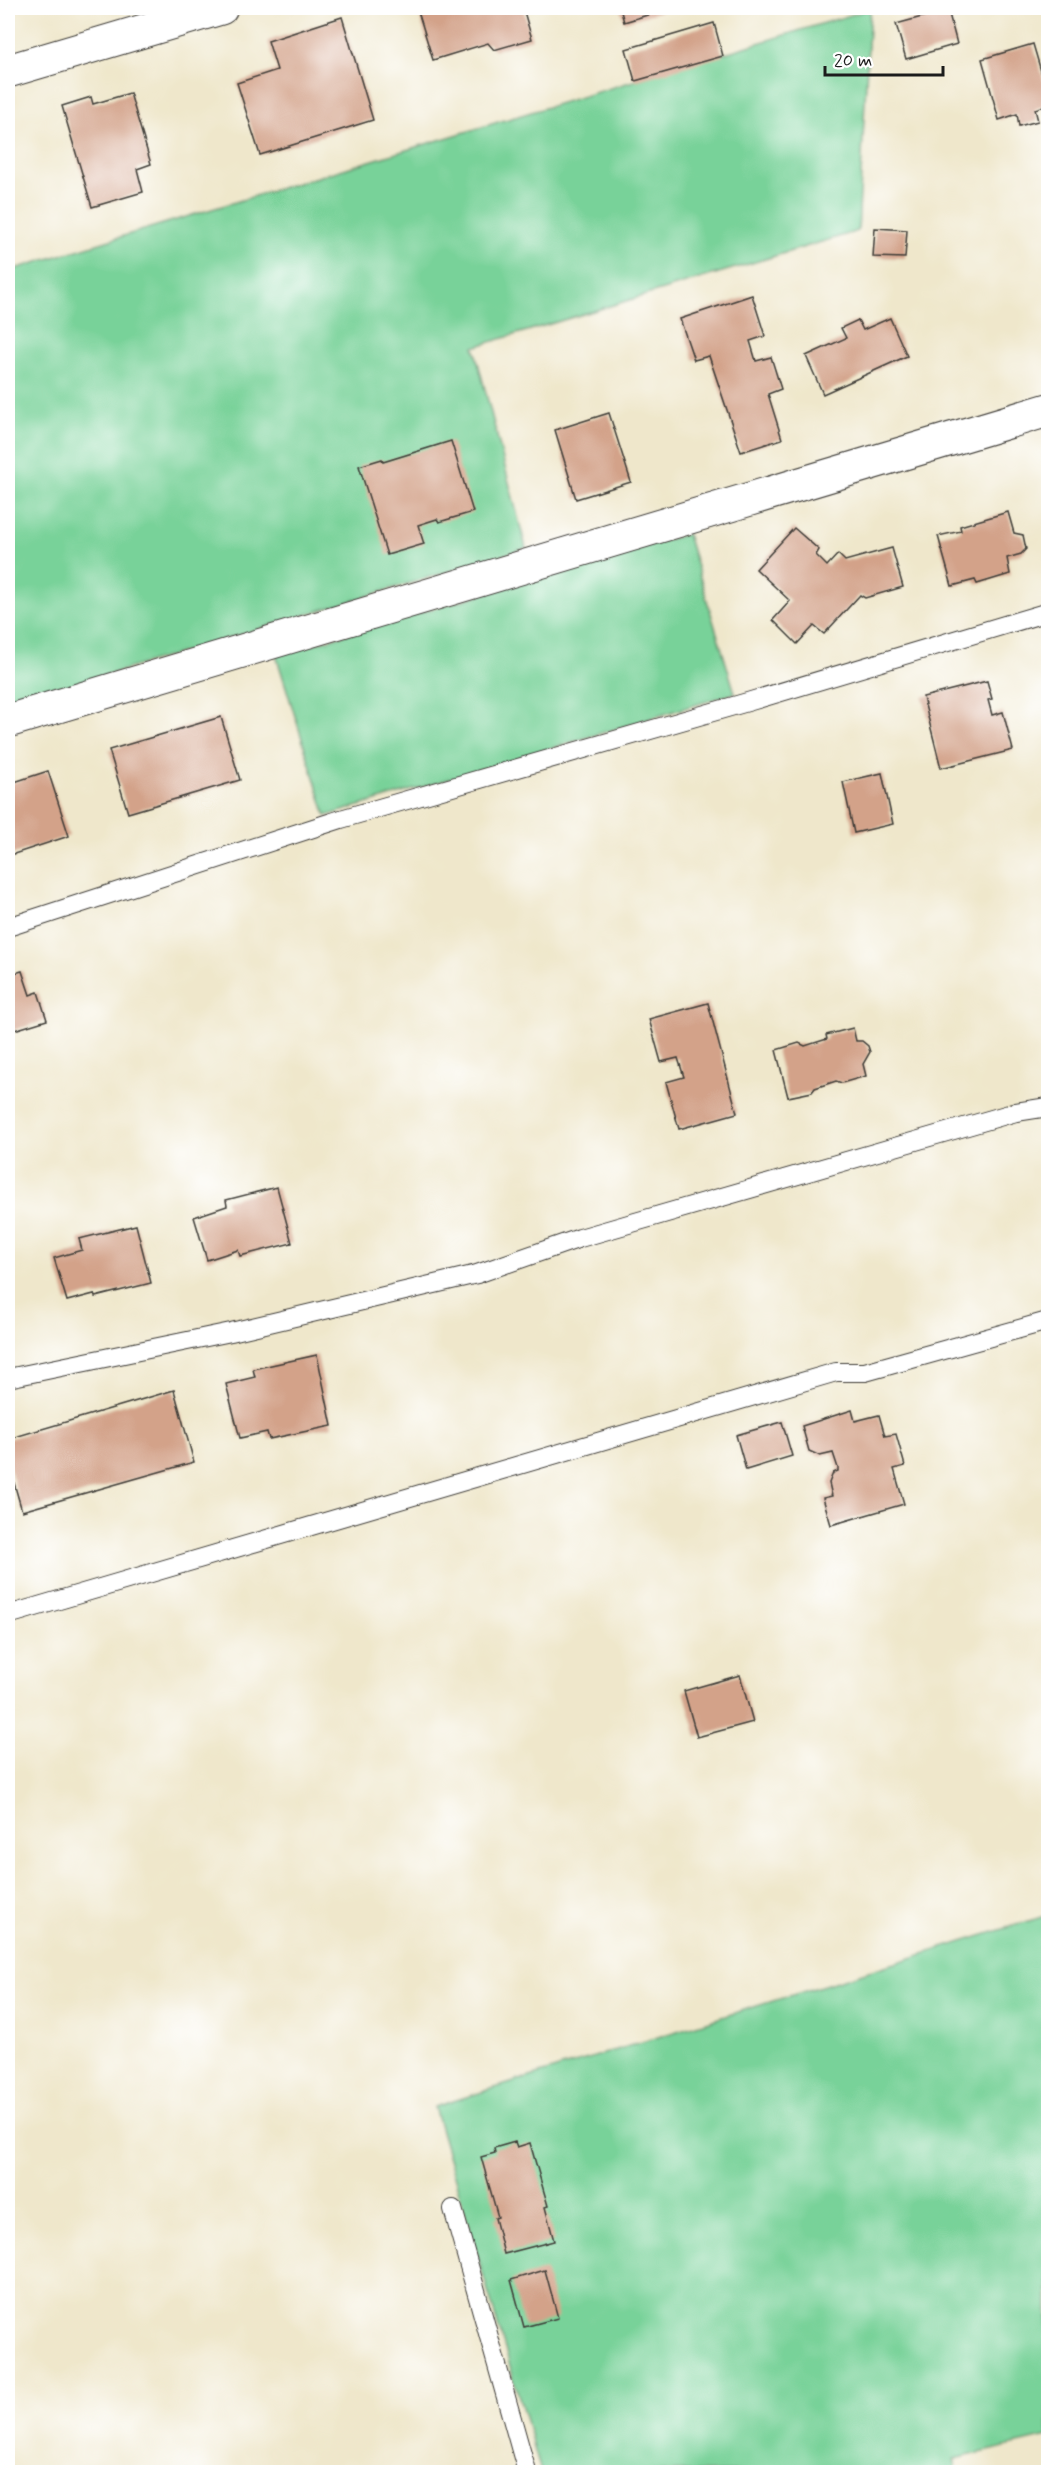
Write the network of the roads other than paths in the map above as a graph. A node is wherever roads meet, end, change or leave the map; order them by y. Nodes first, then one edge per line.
1 (221, 8) edge
2 (8, 71) edge
3 (1048, 410) edge
4 (1048, 612) edge
5 (8, 722) edge
6 (8, 927) edge
7 (1048, 1107) edge
8 (1048, 1321) edge
9 (8, 1378) edge
10 (8, 1615) edge
11 (453, 2209) dead end
12 (527, 2472) edge

1 - 2 street
3 - 5 street
4 - 6 lane
7 - 9 lane
8 - 10 lane
11 - 12 lane

